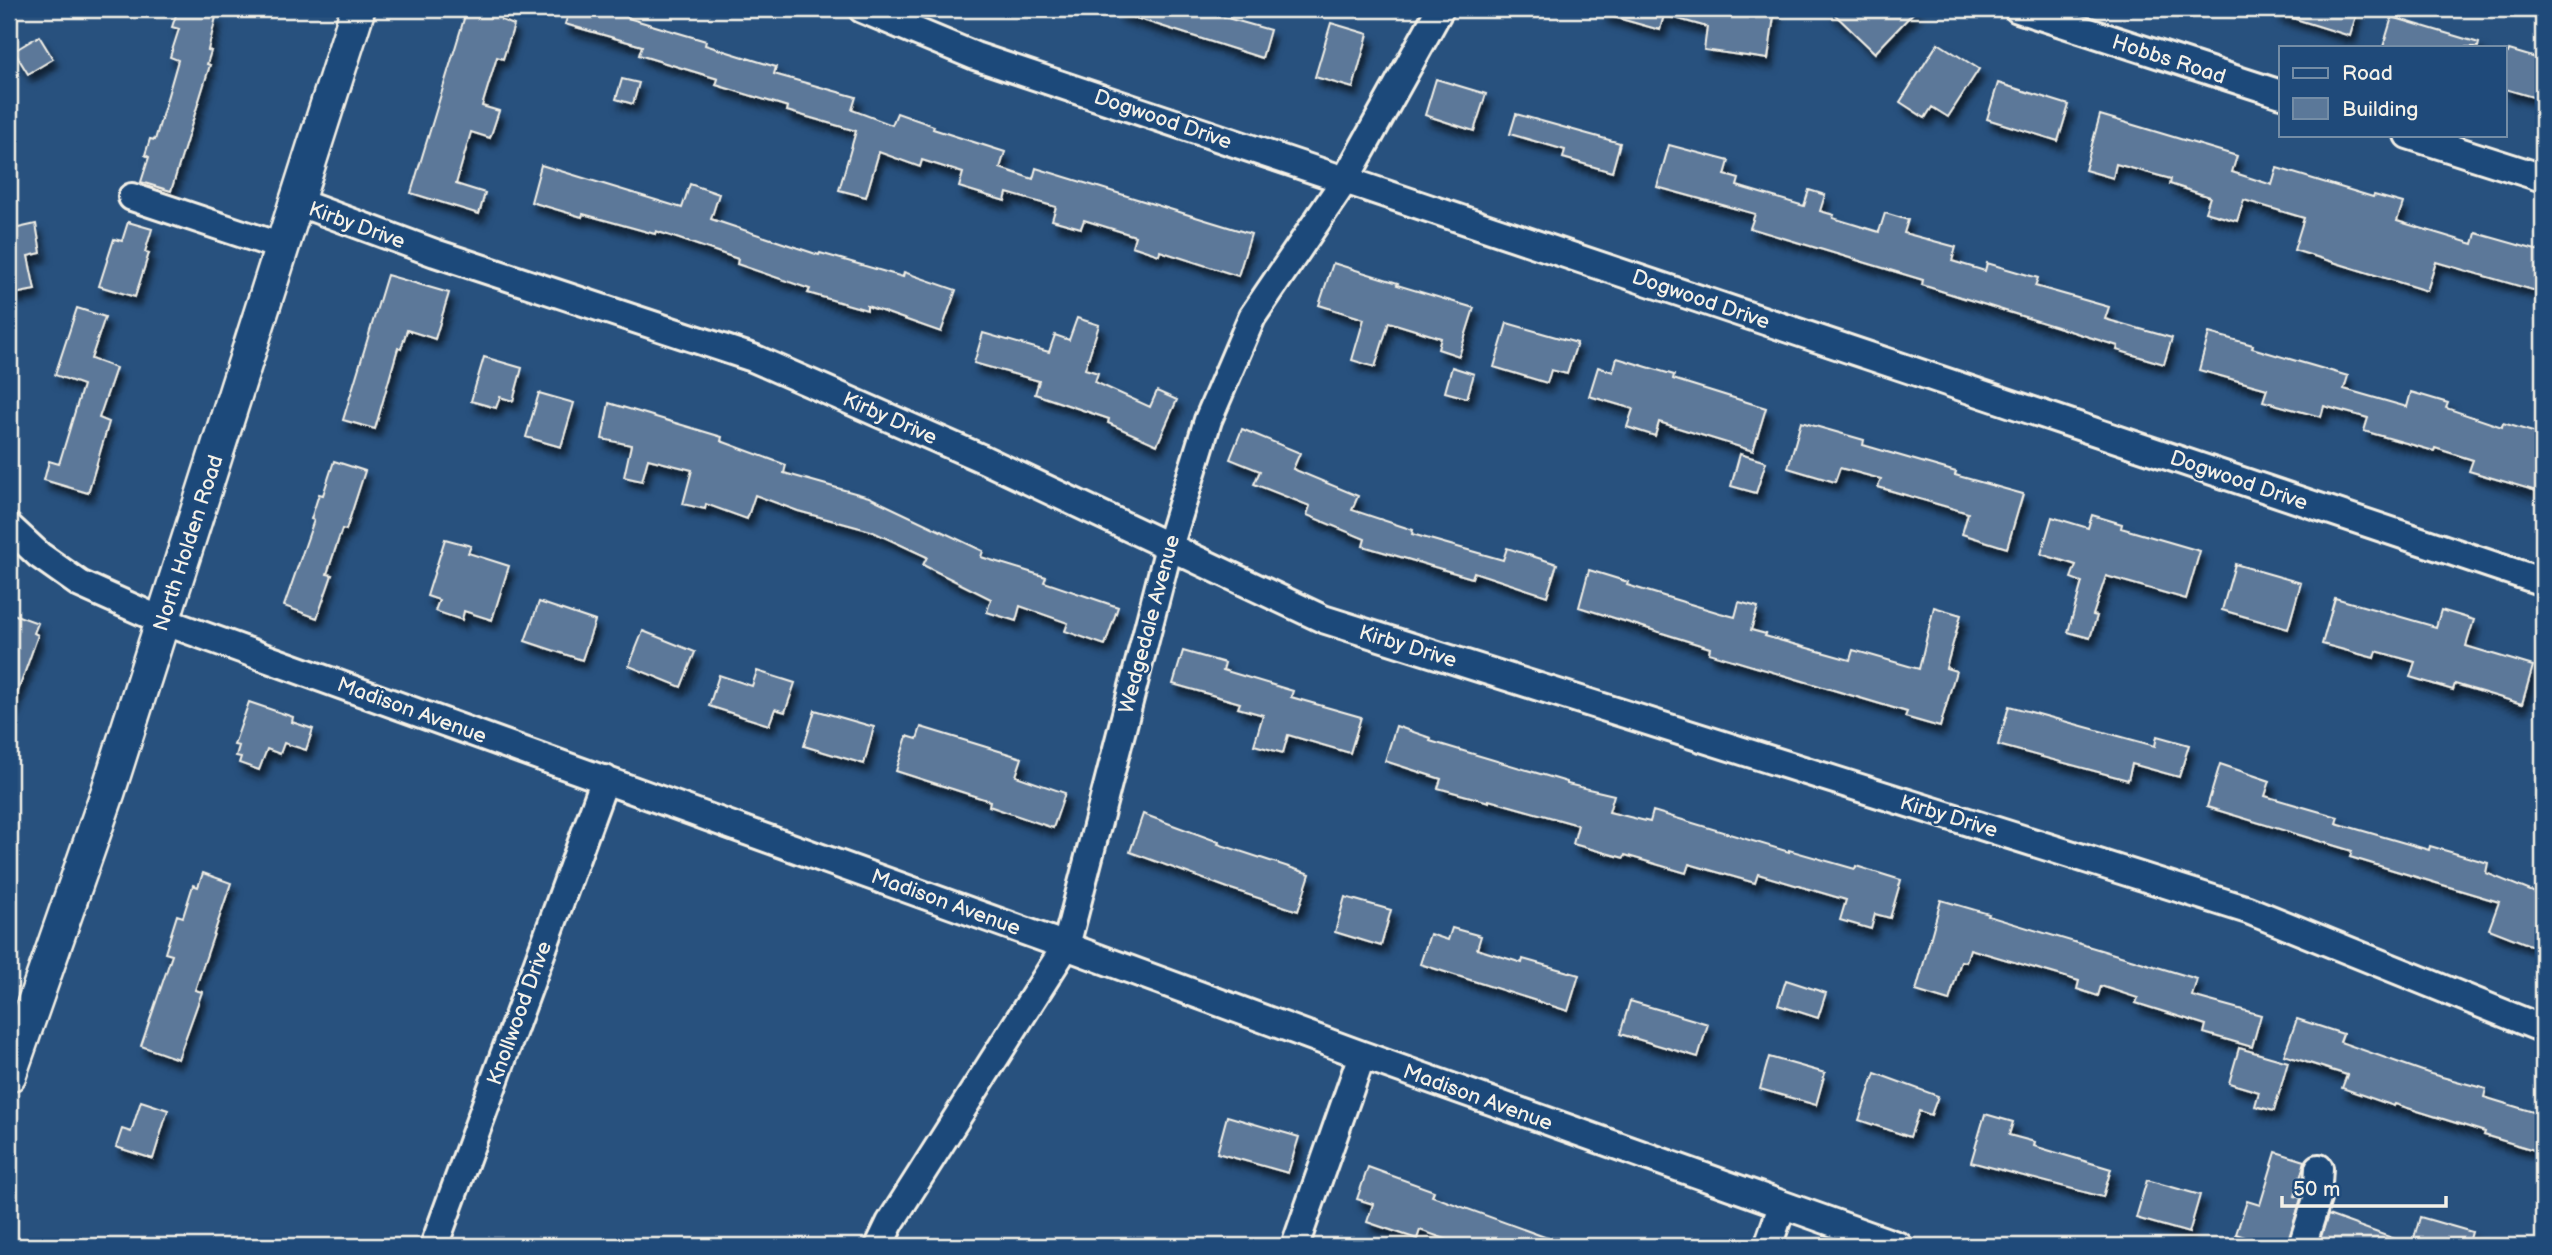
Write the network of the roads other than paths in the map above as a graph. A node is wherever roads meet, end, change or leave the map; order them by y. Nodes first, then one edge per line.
1 (358, 9) edge
2 (862, 9) edge
3 (1440, 9) edge
4 (2018, 9) edge
5 (2279, 93) edge
6 (2411, 136) edge
7 (2543, 178) edge
8 (1345, 180) junction
9 (132, 197) dead end
10 (297, 202) junction
11 (282, 247) junction
12 (9, 527) edge
13 (1169, 547) junction
14 (2543, 582) edge
15 (163, 621) junction
16 (605, 779) junction
17 (1066, 946) junction
18 (2543, 1029) edge
19 (1362, 1055) junction
20 (9, 1075) edge
21 (2319, 1168) dead end
22 (1782, 1206) junction
23 (434, 1246) edge
24 (879, 1246) edge
25 (1295, 1246) edge
26 (1768, 1246) edge
27 (1899, 1246) edge
28 (2302, 1246) edge

1 - 10 main road, North Holden Road
2 - 8 street, Dogwood Drive
3 - 8 street, Wedgedale Avenue
4 - 5 street, Hobbs Road
6 - 7 street
8 - 13 street, Wedgedale Avenue
8 - 14 street, Dogwood Drive
9 - 11 street
10 - 11 main road, North Holden Road
10 - 13 street, Kirby Drive
11 - 15 main road, North Holden Road
12 - 15 street, Madison Avenue
13 - 17 street, Wedgedale Avenue
13 - 18 street, Kirby Drive
15 - 16 street, Madison Avenue
15 - 20 main road, North Holden Road
16 - 17 street, Madison Avenue
16 - 23 street, Knollwood Drive
17 - 19 street, Madison Avenue
17 - 24 street, Wedgedale Avenue
19 - 22 street, Madison Avenue
19 - 25 street
21 - 28 street
22 - 26 street
22 - 27 street, Madison Avenue

